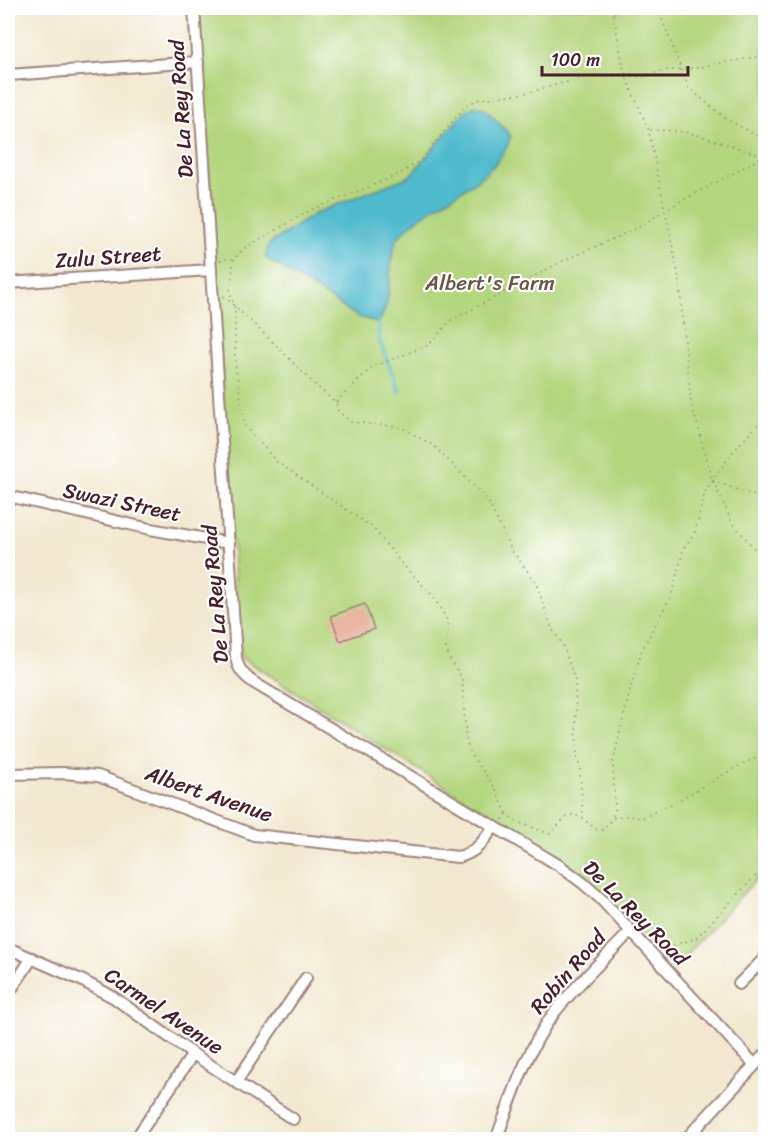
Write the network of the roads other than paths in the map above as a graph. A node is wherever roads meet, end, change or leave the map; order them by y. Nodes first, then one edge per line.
1 (194, 8) edge
2 (198, 62) junction
3 (8, 75) edge
4 (210, 270) junction
5 (8, 283) edge
6 (8, 496) edge
7 (229, 543) junction
8 (8, 774) edge
9 (494, 826) junction
10 (630, 932) junction
11 (8, 948) edge
12 (765, 957) edge
13 (32, 958) junction
14 (306, 978) dead end
15 (739, 984) dead end
16 (8, 994) edge
17 (765, 1053) edge
18 (193, 1054) junction
19 (754, 1064) junction
20 (236, 1082) junction
21 (293, 1119) dead end
22 (135, 1140) edge
23 (496, 1140) edge
24 (685, 1140) edge

1 - 2 street, De La Rey Road
2 - 3 street
2 - 4 street, De La Rey Road
4 - 5 street, Zulu Street
4 - 7 street, De La Rey Road
6 - 7 street, Swazi Street
7 - 9 street, De La Rey Road
8 - 9 street, Albert Avenue
9 - 10 street, De La Rey Road
10 - 19 street, De La Rey Road
10 - 23 street, Robin Road
11 - 13 street, Carmel Avenue
12 - 15 street
13 - 16 street
13 - 18 street, Carmel Avenue
14 - 20 street
17 - 19 street
18 - 20 street, Carmel Avenue
18 - 22 street
19 - 24 street
20 - 21 street, Carmel Avenue

